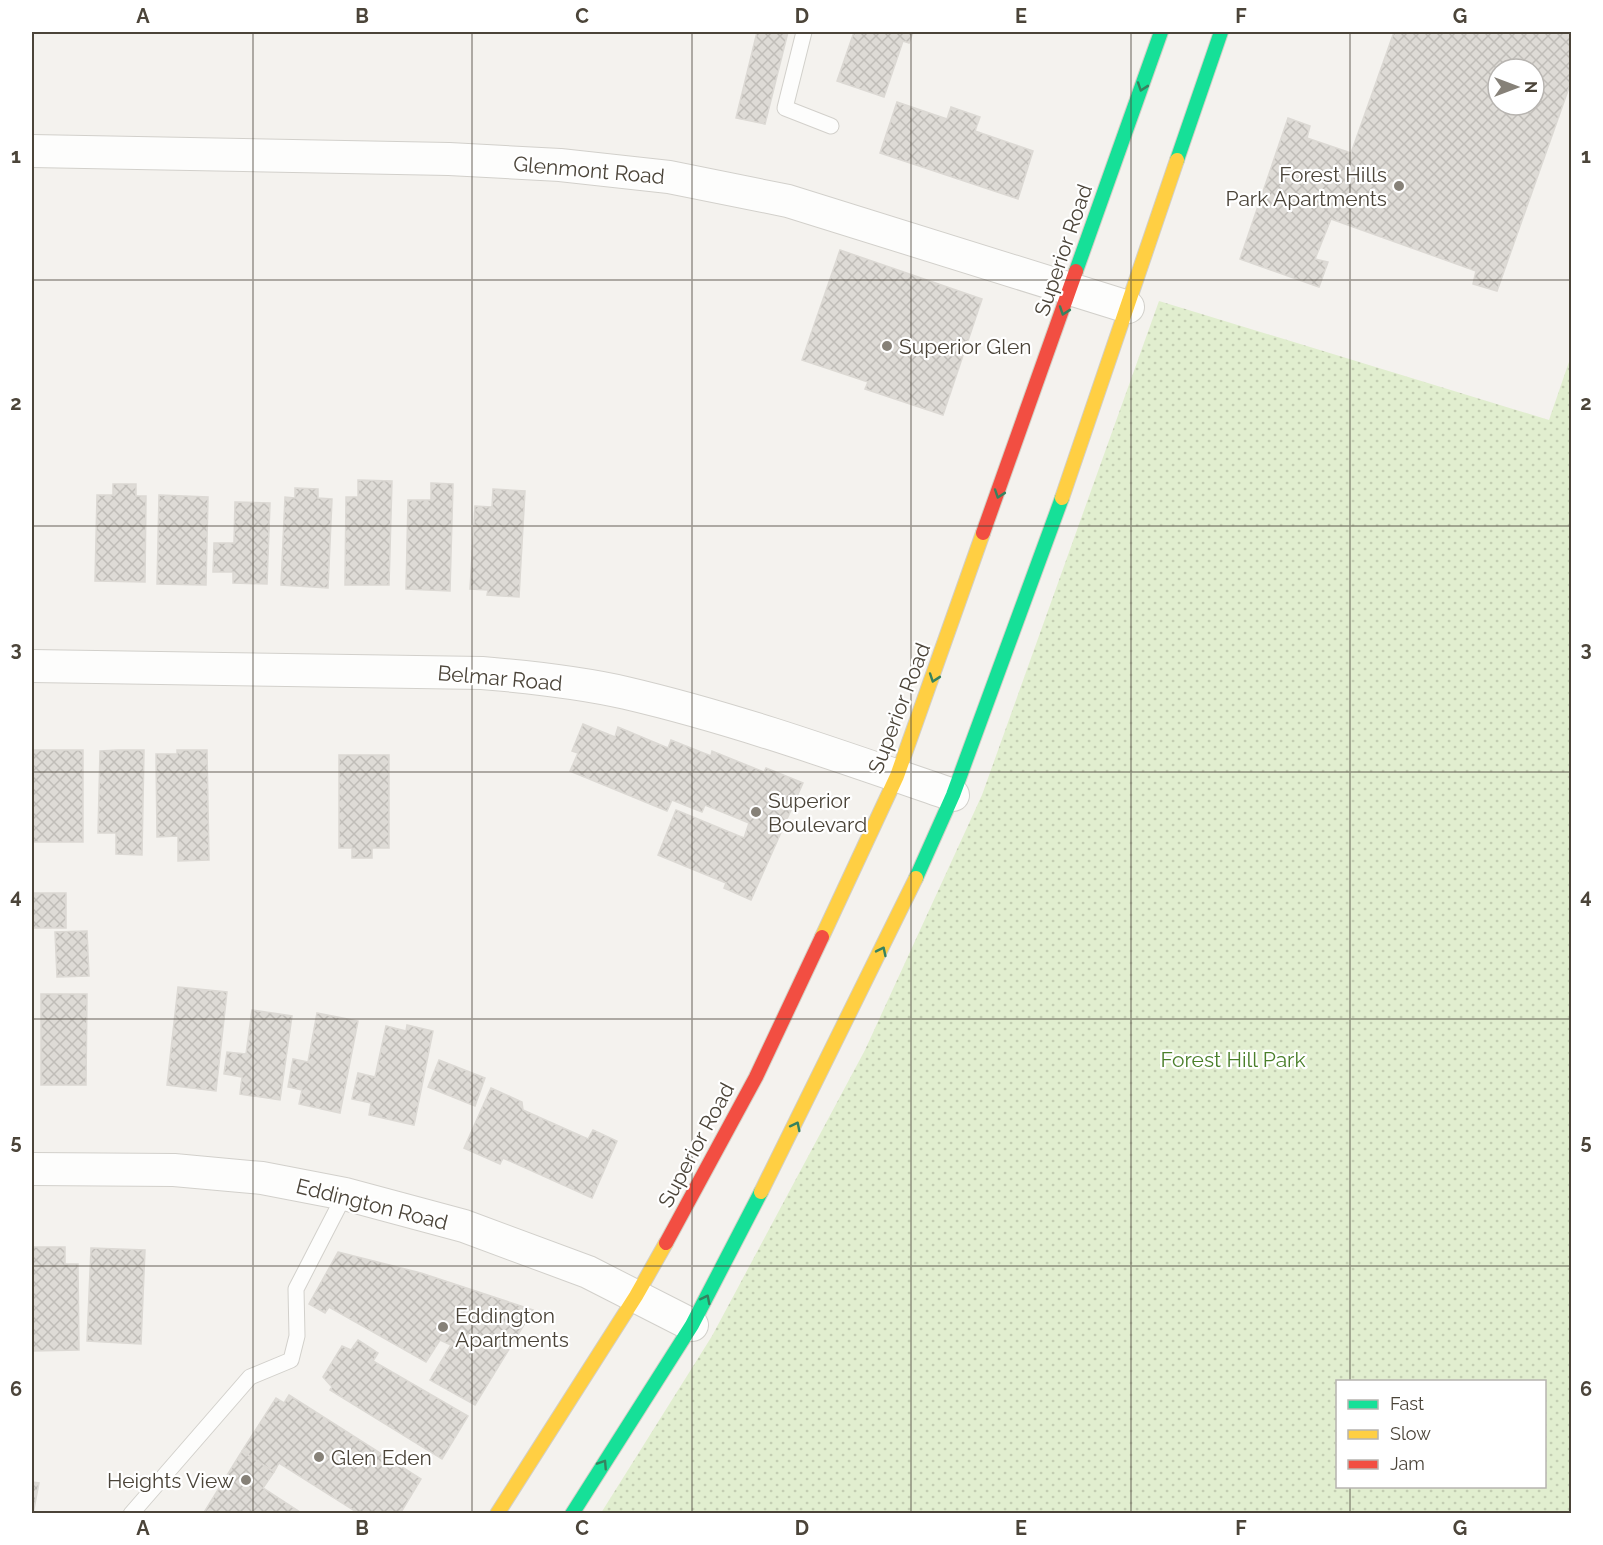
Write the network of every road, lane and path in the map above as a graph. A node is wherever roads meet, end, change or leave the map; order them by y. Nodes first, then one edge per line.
1 (804, 32) edge
2 (1161, 32) edge
3 (1221, 32) edge
4 (831, 126) dead end
5 (32, 151) edge
6 (1072, 288) junction
7 (1128, 307) junction
8 (32, 666) edge
9 (897, 776) junction
10 (953, 795) junction
11 (32, 1169) edge
12 (345, 1194) junction
13 (636, 1296) junction
14 (692, 1325) junction
15 (131, 1514) edge
16 (497, 1514) edge
17 (572, 1514) edge

1 - 4 lane
2 -> 6 main road, Superior Road
3 - 7 main road
5 - 6 street, Glenmont Road
6 - 7 street, Glenmont Road
6 -> 9 main road, Superior Road
7 - 10 main road
8 - 9 street, Belmar Road
9 - 10 street, Belmar Road
9 - 13 main road, Superior Road
14 -> 10 main road
11 - 12 street, Eddington Road
12 - 13 street, Eddington Road
12 - 15 lane
13 - 14 street, Eddington Road
13 - 16 main road, Superior Road
17 -> 14 main road

